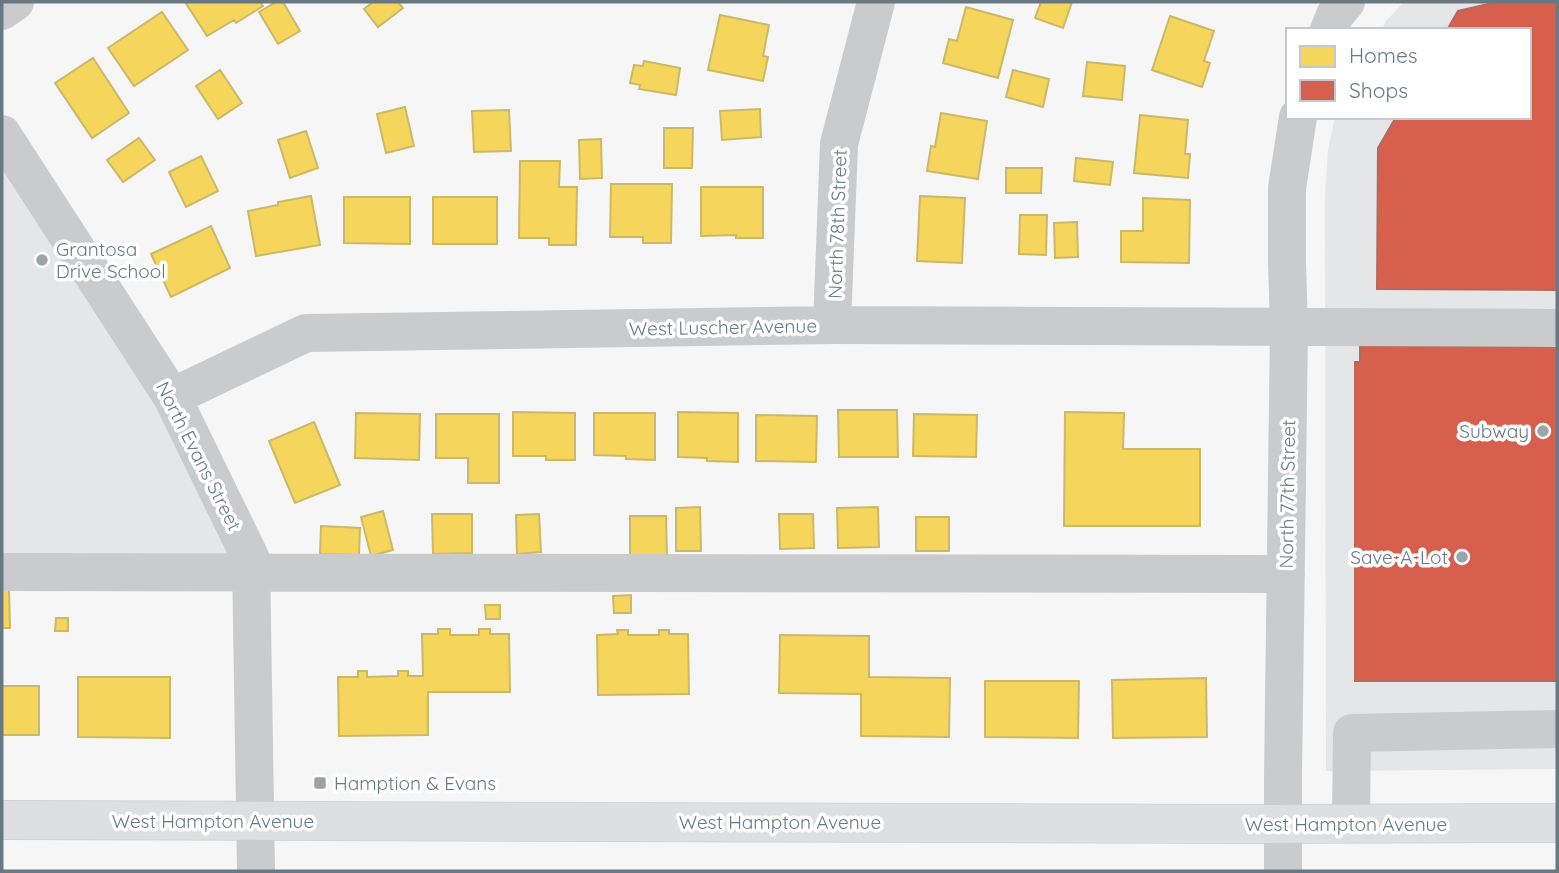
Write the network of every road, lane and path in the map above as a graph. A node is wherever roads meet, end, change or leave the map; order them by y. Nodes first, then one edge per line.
1 (15, 2) edge
2 (876, 2) edge
3 (1346, 2) edge
4 (2, 11) edge
5 (1330, 28) edge
6 (1298, 119) edge
7 (2, 134) edge
8 (832, 325) junction
9 (1289, 327) junction
10 (1557, 328) edge
11 (172, 397) junction
12 (2, 572) edge
13 (251, 573) junction
14 (1286, 574) junction
15 (1557, 729) edge
16 (2, 820) edge
17 (255, 821) junction
18 (1557, 823) edge
19 (1282, 824) junction
20 (1351, 824) junction
21 (256, 871) edge
22 (1283, 871) edge

1 - 4 street
2 - 8 street, North 78th Street
3 - 5 street
6 - 9 street, North 77th Street
7 - 11 street, North Evans Street
8 - 9 street, West Luscher Avenue
8 - 11 street, West Luscher Avenue
9 - 10 street, West Luscher Avenue
9 - 14 street, North 77th Street
11 - 13 street, North Evans Street
12 - 13 street
13 - 14 street
13 - 17 street, North Evans Street
14 - 19 street, North 77th Street
15 - 20 street
16 - 17 main road, West Hampton Avenue
17 - 19 main road, West Hampton Avenue
17 - 21 street, North Evans Street
18 - 20 main road, West Hampton Avenue
19 - 20 main road, West Hampton Avenue
19 - 22 street, North 77th Street

